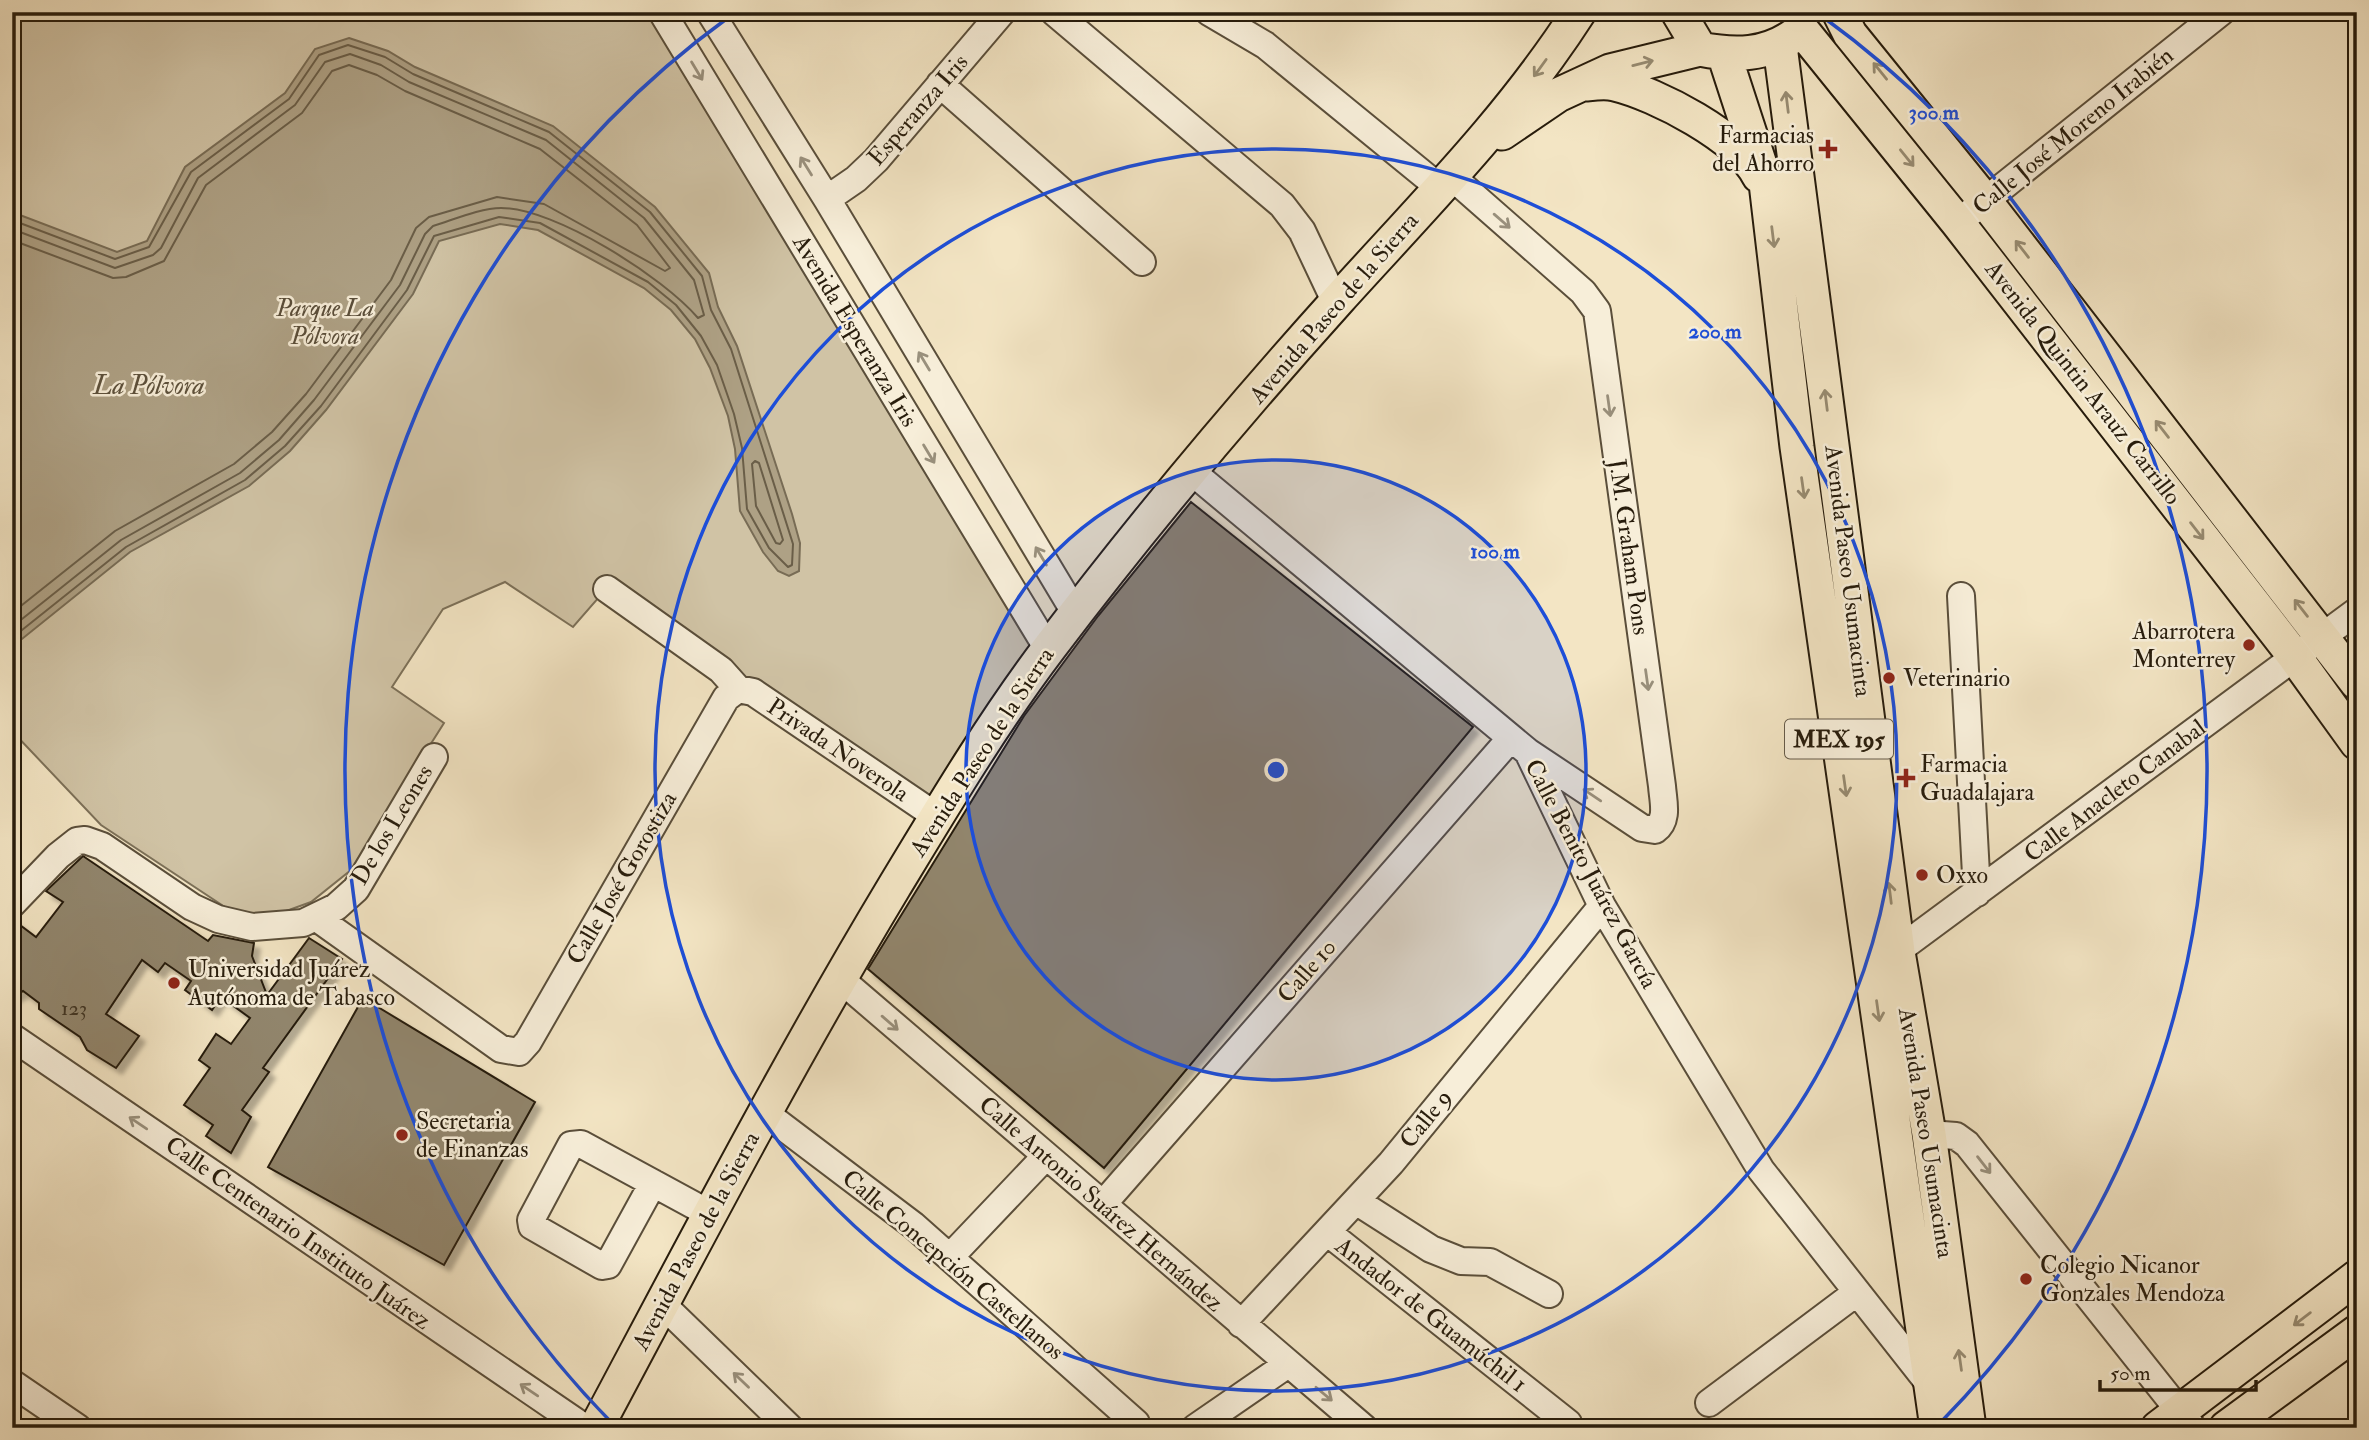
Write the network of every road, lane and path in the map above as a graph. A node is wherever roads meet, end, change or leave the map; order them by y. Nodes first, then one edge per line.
1 (662, 12) edge
2 (710, 12) edge
3 (1002, 12) edge
4 (1054, 12) edge
5 (1209, 12) edge
6 (1579, 12) edge
7 (1678, 12) edge
8 (1839, 12) edge
9 (2221, 12) edge
10 (1797, 29) edge
11 (1712, 51) junction
12 (940, 84) junction
13 (1579, 86) junction
14 (1475, 151) junction
15 (1446, 182) junction
16 (1767, 192) junction
17 (827, 199) junction
18 (1985, 201) junction
19 (1958, 223) junction
20 (1142, 261) dead end
21 (1336, 303) junction
22 (1191, 471) junction
23 (607, 589) dead end
24 (1961, 596) dead end
25 (2357, 611) edge
26 (1076, 614) junction
27 (2323, 636) junction
28 (1048, 649) junction
29 (2295, 657) junction
30 (2357, 683) edge
31 (738, 689) junction
32 (2357, 743) edge
33 (1519, 745) junction
34 (434, 757) dead end
35 (936, 816) junction
36 (1977, 893) junction
37 (12, 904) edge
38 (1602, 906) junction
39 (317, 918) junction
40 (1885, 961) junction
41 (839, 978) junction
42 (12, 1037) edge
43 (765, 1113) junction
44 (1929, 1134) junction
45 (1045, 1157) junction
46 (653, 1183) junction
47 (1356, 1201) junction
48 (1103, 1204) junction
49 (710, 1214) junction
50 (1327, 1232) junction
51 (950, 1257) junction
52 (2357, 1278) edge
53 (1856, 1293) junction
54 (1549, 1294) dead end
55 (662, 1304) junction
56 (1241, 1324) junction
57 (2357, 1332) edge
58 (1288, 1364) junction
59 (12, 1383) edge
60 (1931, 1386) junction
61 (1709, 1402) dead end
62 (2177, 1422) edge
63 (1136, 1423) dead end
64 (1568, 1423) dead end
65 (78, 1428) edge
66 (586, 1428) edge
67 (596, 1428) edge
68 (790, 1428) edge
69 (1195, 1428) edge
70 (1364, 1428) edge
71 (1937, 1428) edge
72 (1969, 1428) edge
73 (2226, 1428) edge

1 -> 28 street, Avenida Esperanza Iris
17 -> 2 street, Avenida Esperanza Iris
3 - 12 street, Esperanza Iris
4 - 21 street
5 - 15 street
6 -> 14 main road, Avenida Paseo de la Sierra
7 - 11 main road, Avenida Paseo Usumacinta
18 -> 8 main road, Avenida Quintin Arauz Carrillo
9 - 18 street, Calle José Moreno Irabién
10 - 11 main road, Avenida Paseo de la Sierra
10 -> 19 main road, Avenida Quintin Arauz Carrillo
40 -> 10 main road, Avenida Paseo Usumacinta / MEX 195
13 -> 11 main road, Avenida Paseo de la Sierra
11 - 16 main road, Avenida Paseo Usumacinta / MEX 195
12 - 17 street, Esperanza Iris
12 - 20 street
13 - 14 main road, Avenida Paseo de la Sierra
13 - 16 main road
14 - 15 main road, Avenida Paseo de la Sierra
15 - 21 main road, Avenida Paseo de la Sierra
15 -> 33 street, J.M. Graham Pons
16 -> 40 main road, Avenida Paseo Usumacinta / MEX 195
26 -> 17 street, Avenida Esperanza Iris
18 - 19 street, Calle José Moreno Irabién
27 -> 18 main road, Avenida Quintin Arauz Carrillo
19 -> 29 main road, Avenida Quintin Arauz Carrillo
21 - 22 main road, Avenida Paseo de la Sierra
22 - 26 main road, Avenida Paseo de la Sierra
22 - 33 street, Calle Benito Juárez García
23 - 31 street
24 - 36 street
25 - 27 street, Calle Anacleto Canabal
26 - 28 main road, Avenida Paseo de la Sierra
27 - 29 street, Calle Anacleto Canabal
27 - 30 main road, Avenida Quintin Arauz Carrillo
28 - 35 main road, Avenida Paseo de la Sierra
29 - 32 main road, Avenida Quintin Arauz Carrillo
29 - 36 street, Calle Anacleto Canabal
31 - 35 street, Privada Noverola
31 - 39 street, Calle José Gorostiza
33 - 38 street, Calle Benito Juárez García
33 - 48 street, Calle 10
34 - 39 street, De los Leones
35 - 41 main road, Avenida Paseo de la Sierra
36 - 40 street, Calle Anacleto Canabal
37 - 39 street
38 - 47 street, Calle 9
38 - 53 street, Calle Benito Juárez García
40 - 44 main road, Avenida Paseo Usumacinta / MEX 195
40 -> 60 main road, Avenida Paseo Usumacinta / MEX 195
41 - 43 main road, Avenida Paseo de la Sierra
41 -> 45 street, Calle Antonio Suárez Hernández
66 -> 42 street, Calle Centenario Instituto Juárez
43 - 49 main road, Avenida Paseo de la Sierra
43 - 51 street, Calle Concepción Castellanos
44 -> 62 street
72 -> 44 main road, Avenida Paseo Usumacinta / MEX 195
45 - 48 street, Calle Antonio Suárez Hernández
45 - 51 street
46 - 46 street
46 - 49 street
47 - 50 street, Calle 9
47 - 54 street
48 - 56 street, Calle Antonio Suárez Hernández
49 - 55 main road, Avenida Paseo de la Sierra
50 - 56 street, Calle 9
50 - 64 street, Andador de Guamúchil 1
51 - 63 street, Calle Concepción Castellanos
52 -> 62 main road
53 - 60 street, Calle Benito Juárez García
53 - 61 street
55 - 67 main road, Avenida Paseo de la Sierra
68 -> 55 street
56 - 58 street, Calle Antonio Suárez Hernández
57 - 73 main road
58 - 69 street
58 -> 70 street, Calle Antonio Suárez Hernández
59 - 65 street
60 - 71 main road, Avenida Paseo Usumacinta / MEX 195

